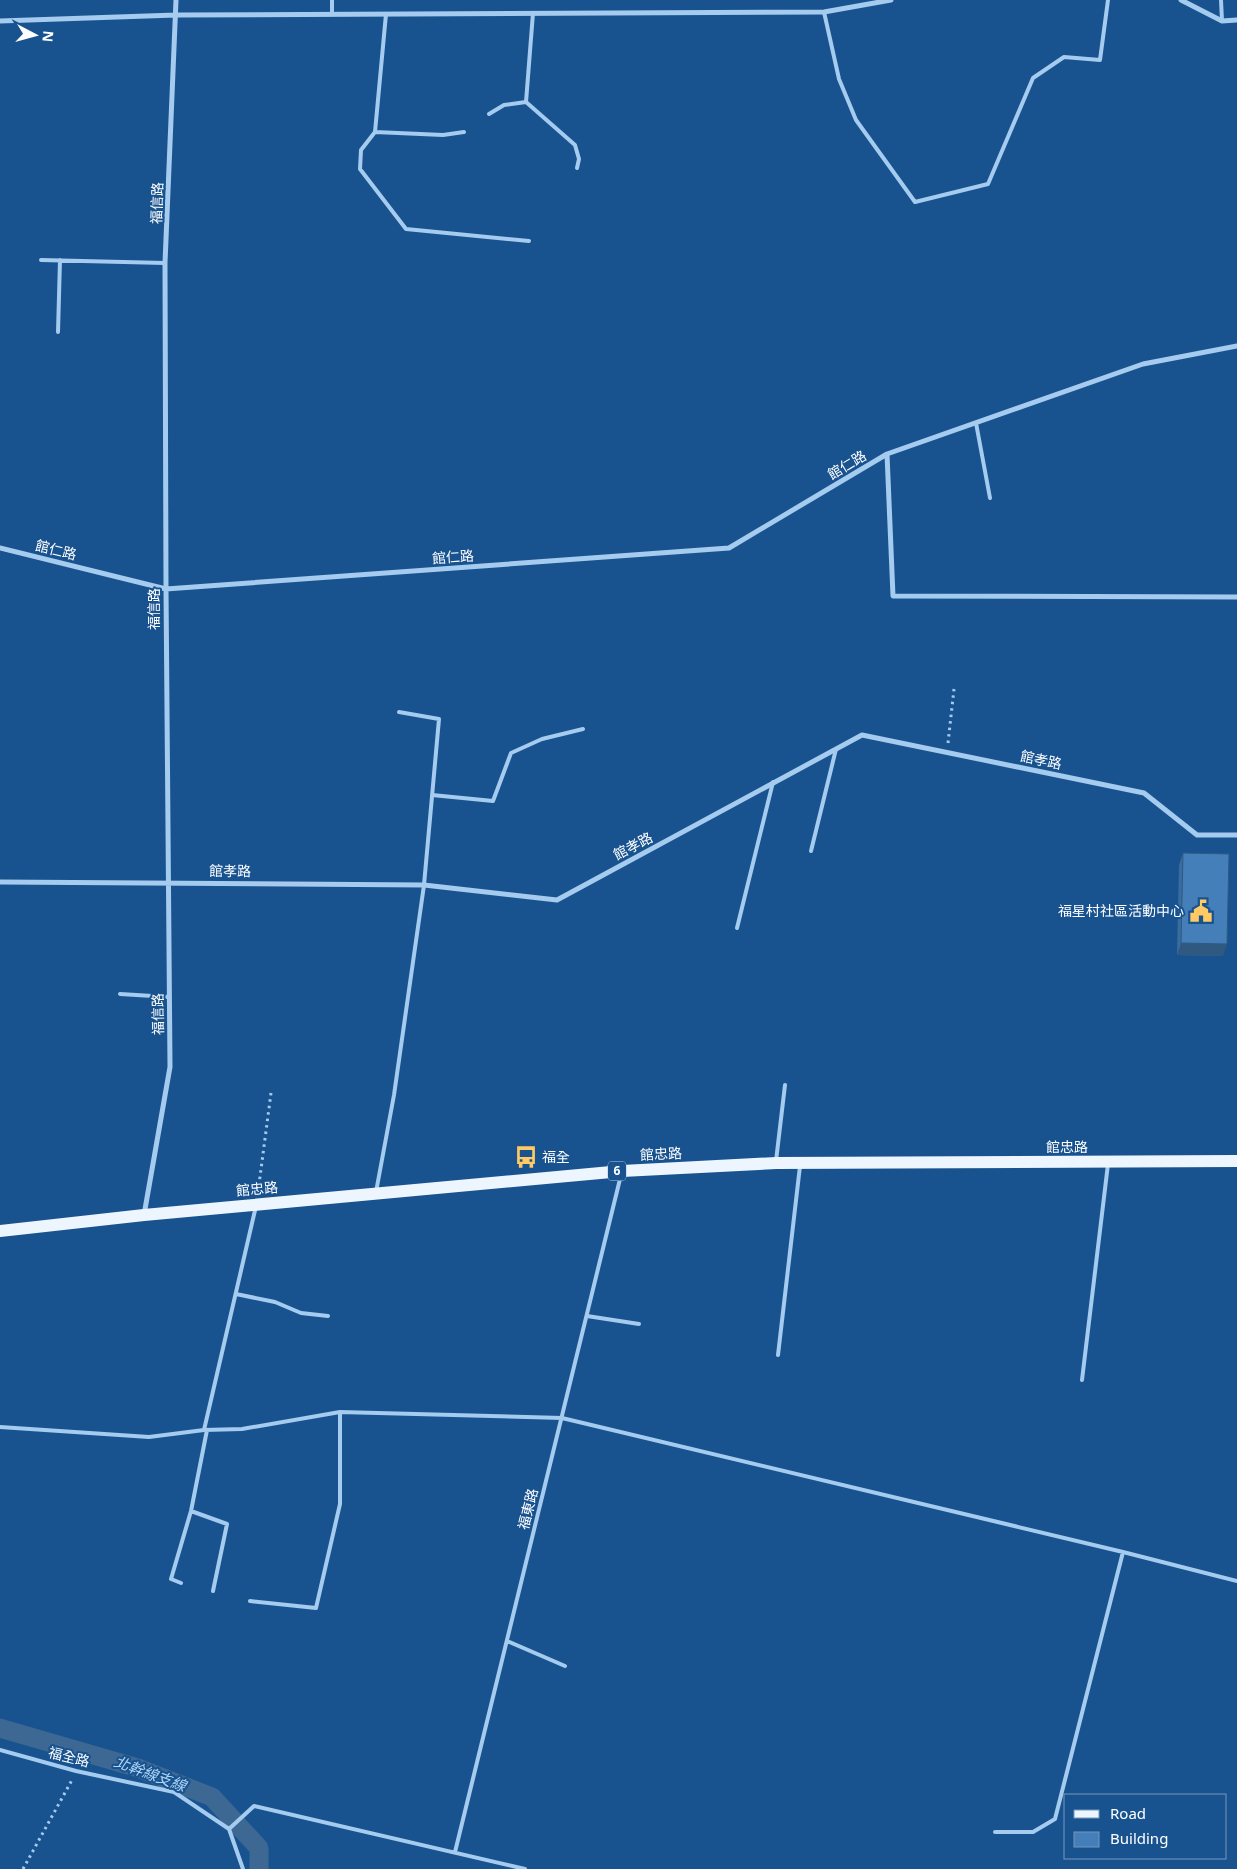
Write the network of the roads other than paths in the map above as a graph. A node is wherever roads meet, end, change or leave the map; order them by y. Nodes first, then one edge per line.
1 (176, 0) edge
2 (332, 0) edge
3 (891, 0) edge
4 (1108, 0) edge
5 (1181, 0) edge
6 (1221, 0) edge
7 (824, 12) junction
8 (533, 13) junction
9 (332, 14) junction
10 (386, 14) junction
11 (176, 15) junction
12 (1222, 20) junction
13 (1237, 20) edge
14 (0, 21) edge
15 (526, 102) junction
16 (489, 114) dead end
17 (375, 132) junction
18 (464, 132) dead end
19 (577, 168) dead end
20 (529, 241) dead end
21 (41, 260) dead end
22 (60, 260) junction
23 (166, 263) junction
24 (58, 332) dead end
25 (1237, 346) edge
26 (976, 423) junction
27 (887, 454) junction
28 (990, 498) dead end
29 (0, 548) edge
30 (166, 589) junction
31 (1237, 597) edge
32 (399, 712) dead end
33 (583, 729) dead end
34 (836, 748) junction
35 (773, 782) junction
36 (432, 795) junction
37 (1237, 835) edge
38 (811, 851) dead end
39 (0, 882) edge
40 (167, 882) junction
41 (424, 885) junction
42 (737, 928) dead end
43 (120, 994) dead end
44 (169, 997) junction
45 (785, 1085) dead end
46 (1237, 1161) edge
47 (1108, 1162) junction
48 (776, 1163) junction
49 (801, 1163) junction
50 (622, 1170) junction
51 (376, 1193) junction
52 (257, 1204) junction
53 (144, 1215) junction
54 (0, 1231) edge
55 (236, 1294) junction
56 (328, 1316) dead end
57 (587, 1316) junction
58 (639, 1324) dead end
59 (778, 1355) dead end
60 (1082, 1380) dead end
61 (340, 1412) junction
62 (562, 1418) junction
63 (0, 1427) edge
64 (206, 1430) junction
65 (191, 1510) junction
66 (1123, 1552) junction
67 (1237, 1581) edge
68 (181, 1584) dead end
69 (213, 1591) dead end
70 (250, 1601) dead end
71 (507, 1641) junction
72 (565, 1666) dead end
73 (0, 1750) edge
74 (229, 1829) junction
75 (995, 1832) dead end
76 (455, 1852) junction
77 (243, 1869) edge
78 (525, 1869) edge

1 - 11 street, 福信路
2 - 9 lane
3 - 7 street
4 - 7 lane
5 - 12 street
6 - 12 lane
7 - 8 street
8 - 10 street
8 - 15 lane
9 - 10 street
9 - 11 street
10 - 17 lane
11 - 14 street
11 - 23 street, 福信路
12 - 13 street
15 - 16 lane
15 - 19 lane
17 - 18 lane
17 - 20 lane
21 - 22 lane
22 - 23 lane
22 - 24 lane
23 - 30 street, 福信路
25 - 26 street, 館仁路
26 - 27 street, 館仁路
26 - 28 lane
27 - 30 street, 館仁路
27 - 31 street, 館仁路
29 - 30 street, 館仁路
30 - 40 street, 福信路
32 - 36 lane
33 - 36 lane
34 - 35 street, 館孝路
34 - 37 street, 館孝路
34 - 38 lane
35 - 41 street, 館孝路
35 - 42 lane
36 - 41 lane
39 - 40 street, 館孝路
40 - 41 street, 館孝路
40 - 44 street, 福信路
41 - 51 lane
43 - 44 lane
44 - 53 street, 福信路
45 - 48 lane
46 - 47 main road, 館忠路 / 6
47 - 49 main road, 館忠路 / 6
47 - 60 lane
48 - 49 main road, 館忠路 / 6
48 - 50 main road, 館忠路 / 6
49 - 59 lane
50 - 51 main road, 館忠路 / 6
50 - 57 lane, 福東路
51 - 52 main road, 館忠路 / 6
52 - 53 main road, 館忠路 / 6
52 - 55 lane
53 - 54 main road, 館忠路 / 6
55 - 56 lane
55 - 64 lane
57 - 58 lane
57 - 62 lane, 福東路
61 - 62 lane
61 - 64 lane
61 - 70 lane
62 - 66 lane
62 - 71 lane, 福東路
63 - 64 lane
64 - 65 lane
65 - 68 lane
65 - 69 lane
66 - 67 lane
66 - 75 lane
71 - 72 lane
71 - 76 lane, 福東路
73 - 74 lane, 福全路
74 - 76 lane
74 - 77 lane
76 - 78 lane

